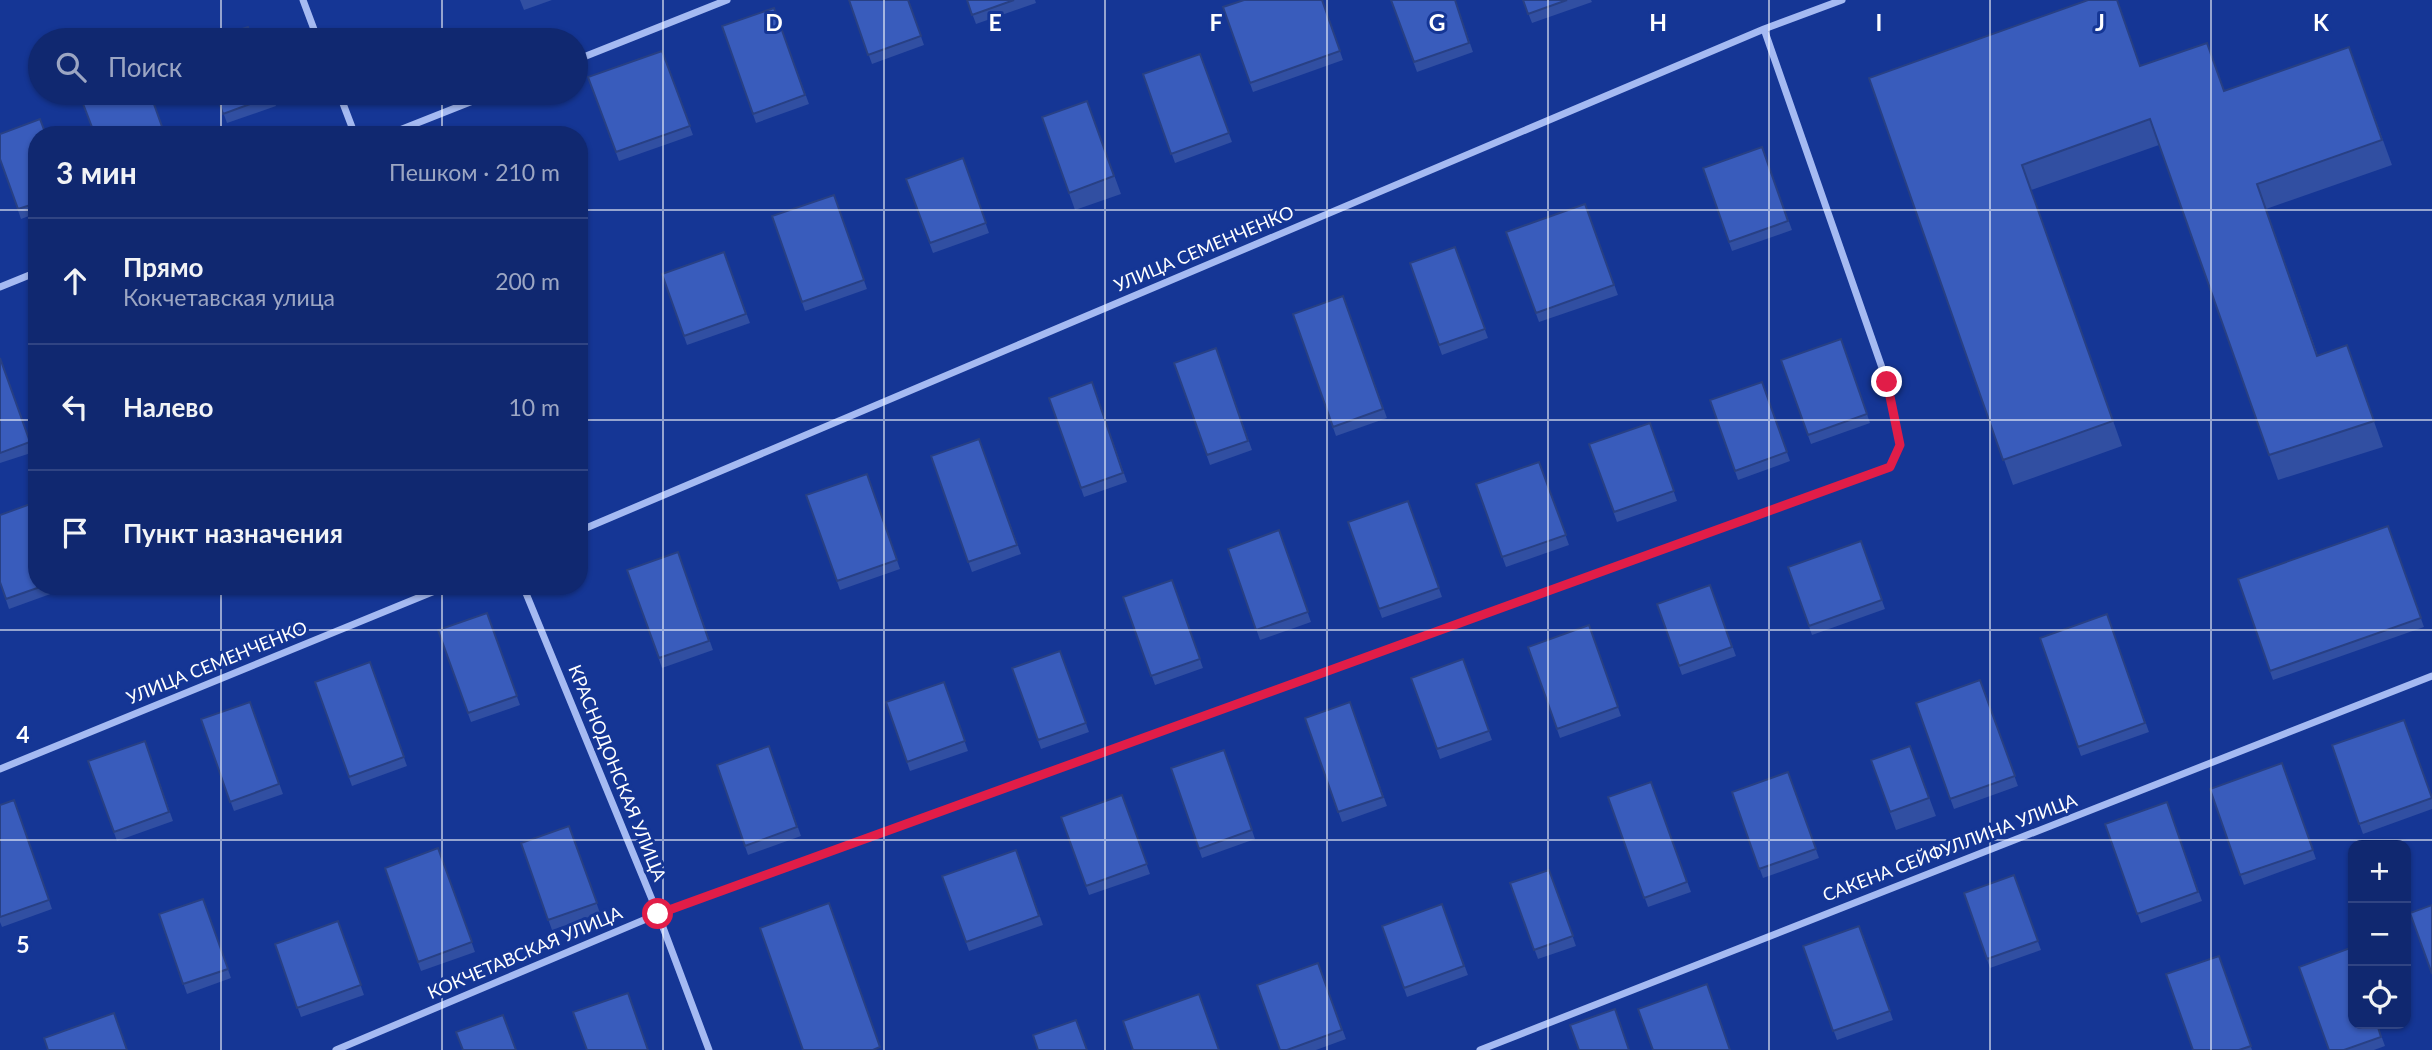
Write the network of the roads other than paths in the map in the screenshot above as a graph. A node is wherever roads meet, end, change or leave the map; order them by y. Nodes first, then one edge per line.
1 (303, 0) edge
2 (727, 0) edge
3 (1842, 0) edge
4 (314, 28) edge
5 (1765, 29) junction
6 (588, 55) edge
7 (344, 105) edge
8 (463, 105) edge
9 (352, 126) edge
10 (410, 126) edge
11 (28, 276) edge
12 (0, 287) edge
13 (588, 527) edge
14 (425, 595) edge
15 (527, 595) edge
16 (2432, 676) edge
17 (0, 769) edge
18 (658, 914) junction
19 (335, 1050) edge
20 (709, 1050) edge
21 (1480, 1050) edge

1 - 4 street
2 - 6 street
3 - 5 street, УЛИЦА СЕМЕНЧЕНКО
5 - 13 street, УЛИЦА СЕМЕНЧЕНКО
5 - 18 street, КОКЧЕТАВСКАЯ УЛИЦА
7 - 9 street
8 - 10 street
11 - 12 street
14 - 17 street, УЛИЦА СЕМЕНЧЕНКО
15 - 18 street, КРАСНОДОНСКАЯ УЛИЦА
16 - 21 street, САКЕНА СЕЙФУЛЛИНА УЛИЦА
18 - 19 street, КОКЧЕТАВСКАЯ УЛИЦА
18 - 20 street, КРАСНОДОНСКАЯ УЛИЦА

